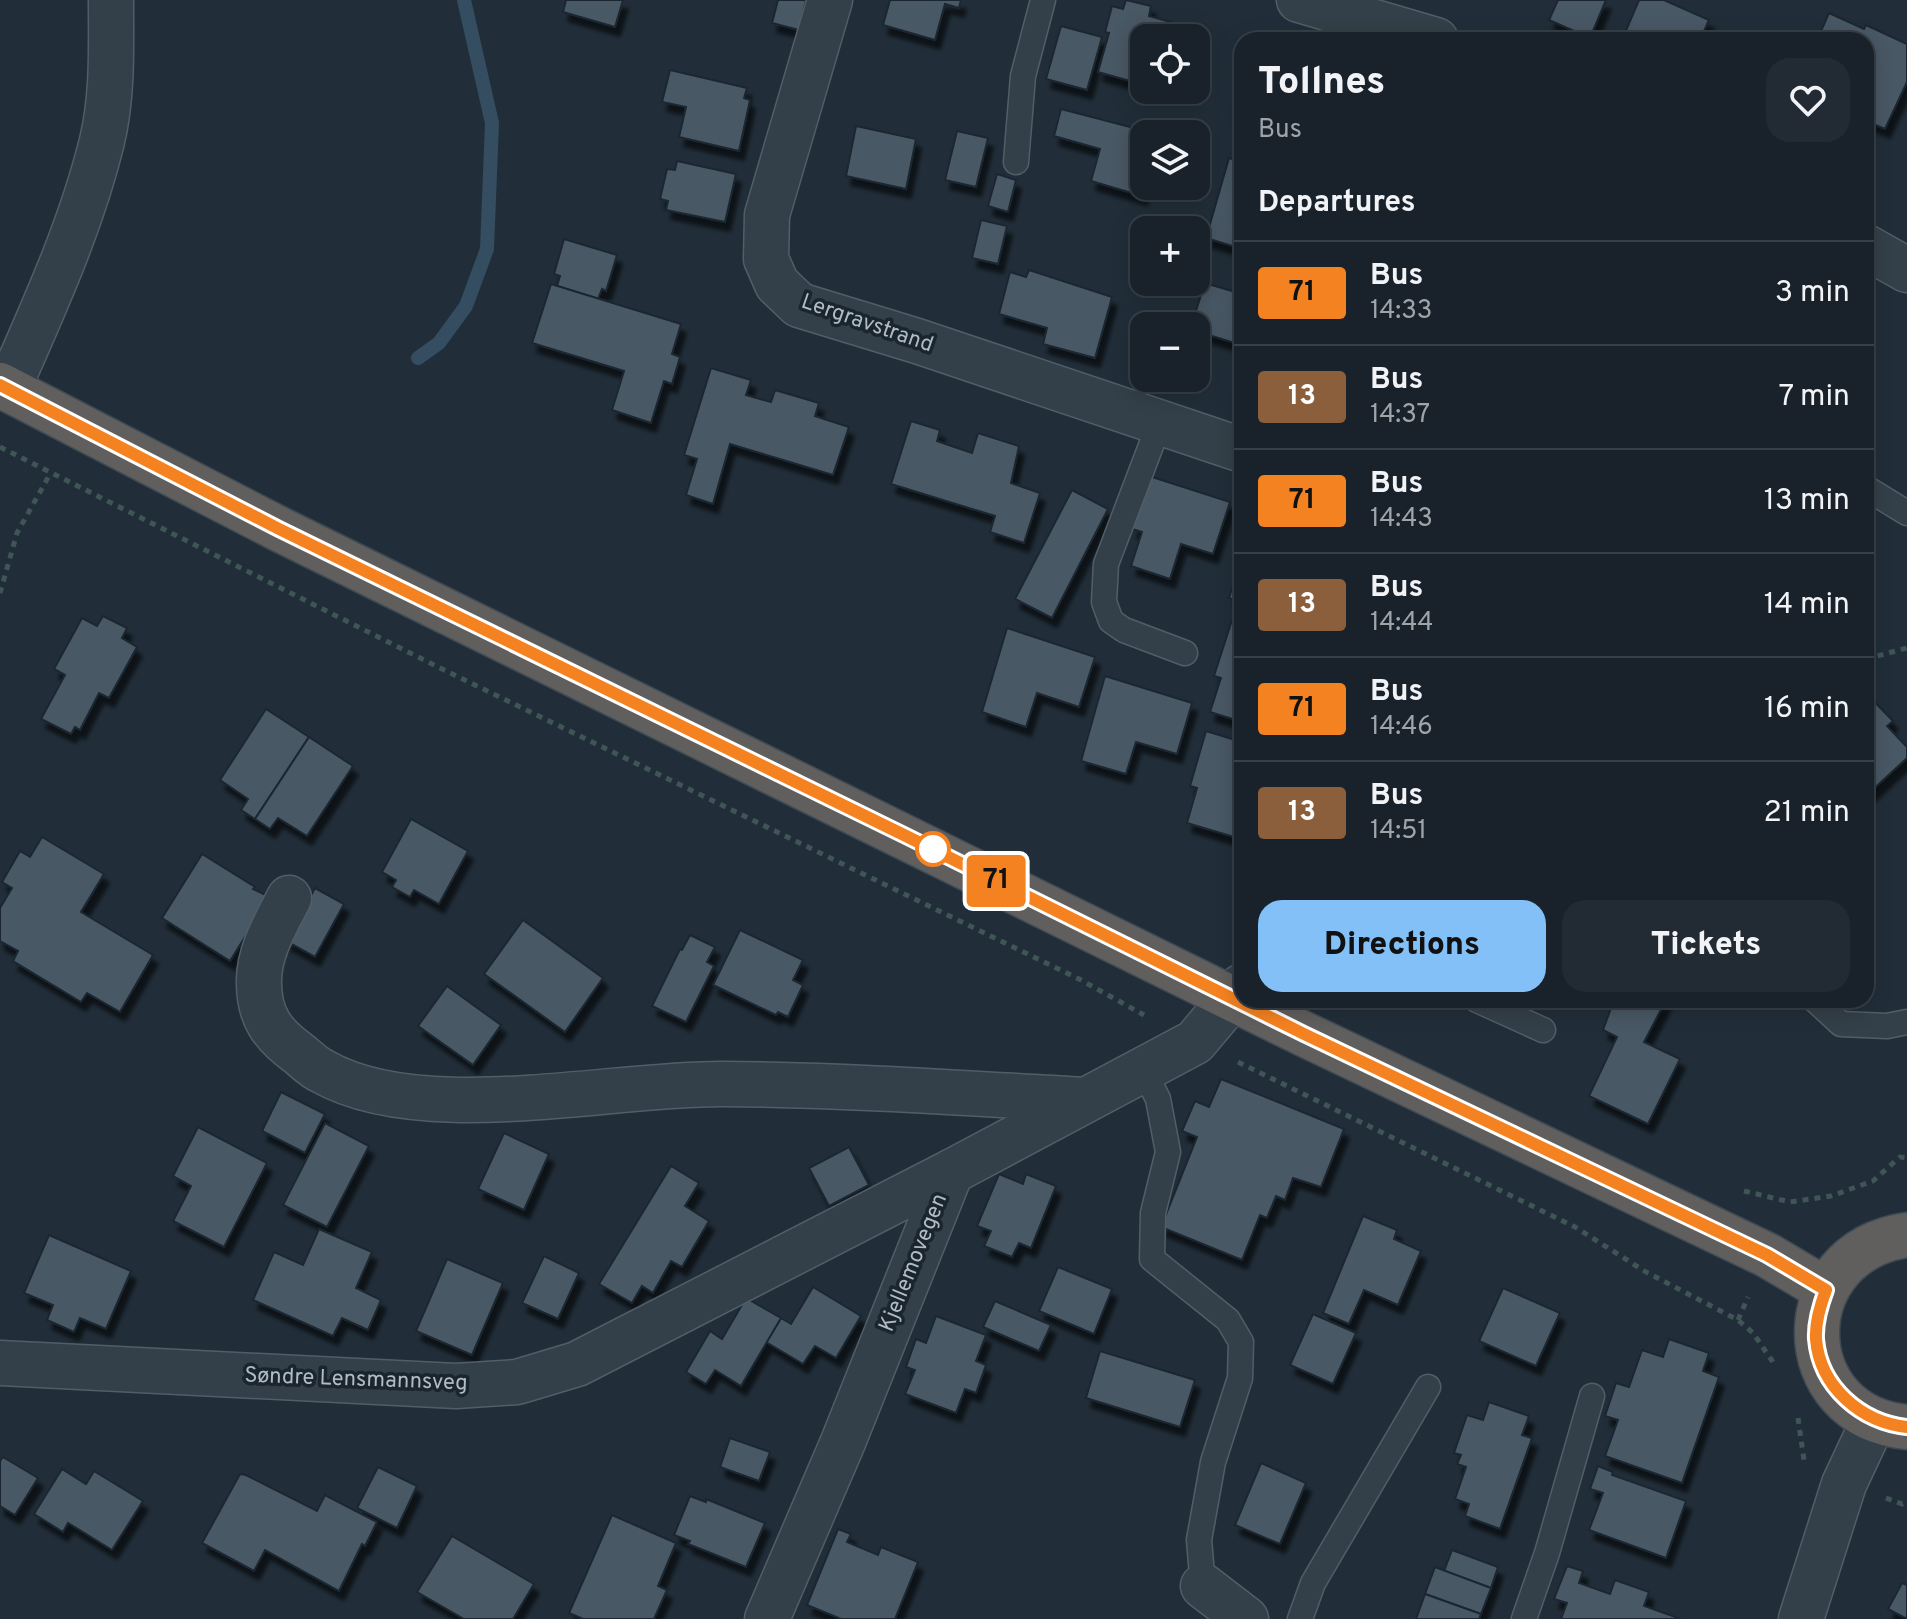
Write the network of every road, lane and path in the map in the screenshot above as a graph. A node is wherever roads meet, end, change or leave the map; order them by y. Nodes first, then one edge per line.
1 (111, 0) edge
2 (830, 0) edge
3 (1043, 0) edge
4 (1299, 0) edge
5 (1426, 29) edge
6 (1016, 162) dead end
7 (4, 387) edge
8 (1160, 422) junction
9 (0, 447) edge
10 (1234, 447) edge
11 (50, 474) junction
12 (1874, 493) edge
13 (1907, 513) edge
14 (0, 593) edge
15 (1907, 648) edge
16 (1185, 653) dead end
17 (1874, 657) edge
18 (289, 898) dead end
19 (1234, 990) edge
20 (1234, 997) edge
21 (1270, 1008) edge
22 (1495, 1008) edge
23 (1824, 1008) edge
24 (1144, 1015) dead end
25 (1907, 1022) edge
26 (1543, 1030) dead end
27 (1225, 1056) dead end
28 (1143, 1069) junction
29 (1085, 1100) junction
30 (1907, 1158) edge
31 (951, 1172) junction
32 (1737, 1189) dead end
33 (1907, 1235) edge
34 (1826, 1290) junction
35 (1748, 1297) dead end
36 (1738, 1320) junction
37 (0, 1363) edge
38 (1777, 1369) dead end
39 (1428, 1387) dead end
40 (1592, 1396) dead end
41 (1795, 1410) dead end
42 (1891, 1423) edge
43 (1806, 1466) dead end
44 (1877, 1495) dead end
45 (1907, 1501) edge
46 (1203, 1586) joint
47 (767, 1619) edge
48 (1246, 1619) edge
49 (1300, 1619) edge
50 (1524, 1619) edge
51 (1801, 1619) edge

1 - 7 street
2 - 8 street, Lergravstrand
3 - 6 lane
4 - 5 street
7 - 19 highway
8 - 10 street, Lergravstrand
8 - 16 lane
9 - 11 path
11 - 14 path
11 - 24 path
12 - 13 lane
15 - 17 path
18 - 29 street
20 - 28 street, Kjellemovegen
21 - 34 highway
22 - 26 lane
23 - 25 lane
27 - 36 path
28 - 29 street, Kjellemovegen
28 - 46 lane
29 - 31 street, Kjellemovegen
30 - 32 path
31 - 37 street, Søndre Lensmannsveg
31 - 47 street, Kjellemovegen
33 - 34 highway
34 - 42 highway
35 - 36 path
36 - 38 path
39 - 49 lane
40 - 50 lane
41 - 43 path
42 - 51 street
44 - 45 path
46 - 48 street

